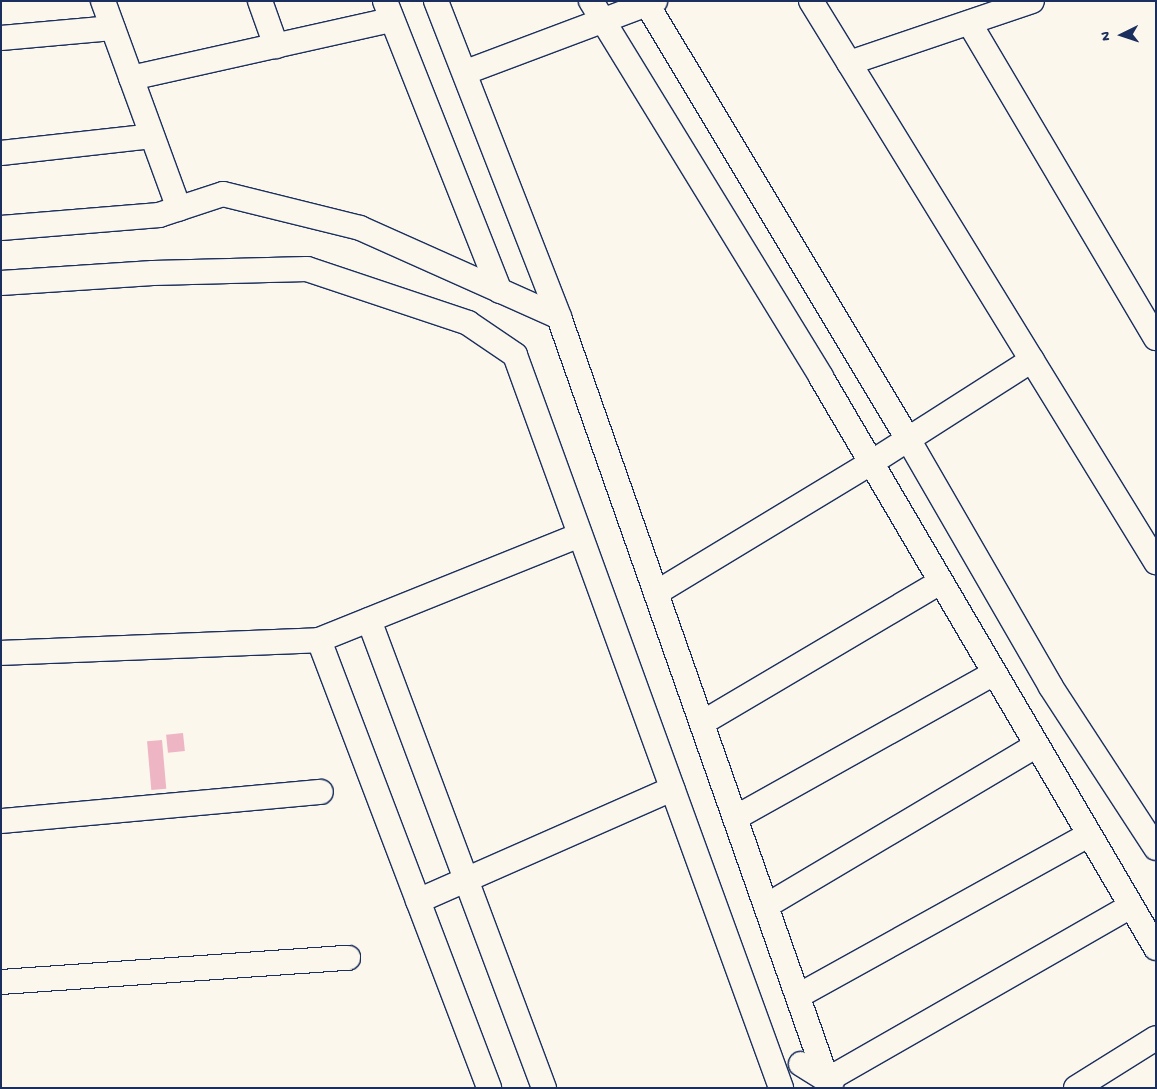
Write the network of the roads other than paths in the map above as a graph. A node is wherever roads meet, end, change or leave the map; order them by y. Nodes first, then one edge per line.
1 (103, 1) edge
2 (260, 1) edge
3 (436, 1) edge
4 (811, 1) edge
5 (1032, 1) edge
6 (649, 2) edge
7 (388, 10) edge
8 (597, 11) edge
9 (970, 24) junction
10 (112, 28) junction
11 (1, 38) edge
12 (276, 46) junction
13 (849, 63) junction
14 (466, 72) junction
15 (131, 78) junction
16 (152, 136) junction
17 (1, 153) edge
18 (178, 209) junction
19 (1, 228) edge
20 (1, 283) edge
21 (500, 291) junction
22 (559, 317) junction
23 (1156, 338) edge
24 (1032, 360) junction
25 (908, 439) junction
26 (871, 463) junction
27 (580, 535) junction
28 (1156, 562) edge
29 (940, 582) junction
30 (656, 593) junction
31 (369, 620) junction
32 (319, 640) junction
33 (1, 653) edge
34 (994, 673) junction
35 (702, 724) junction
36 (1036, 746) junction
37 (672, 789) junction
38 (321, 792) dead end
39 (735, 818) junction
40 (1, 822) edge
41 (1088, 835) junction
42 (1156, 848) edge
43 (466, 880) junction
44 (418, 900) junction
45 (766, 906) junction
46 (1131, 906) junction
47 (1156, 948) edge
48 (348, 958) dead end
49 (1, 982) edge
50 (798, 996) junction
51 (1156, 1038) edge
52 (801, 1064) dead end
53 (834, 1084) edge
54 (489, 1088) edge
55 (544, 1088) edge
56 (781, 1088) edge
57 (1076, 1088) edge

1 - 10 street
2 - 12 street
3 - 14 street
4 - 13 street
5 - 9 street
6 - 8 street
6 - 25 street
7 - 12 street
7 - 21 street
8 - 14 street
8 - 26 street
9 - 13 street
9 - 23 street
10 - 11 street
10 - 15 street
12 - 15 street
13 - 24 street
14 - 22 street
15 - 16 street
16 - 17 street
16 - 18 street
18 - 19 street
18 - 21 street
20 - 27 street
21 - 22 street
22 - 30 street
24 - 25 street
24 - 28 street
25 - 26 street
25 - 42 street
26 - 29 street
26 - 30 street
27 - 31 street
27 - 37 street
29 - 34 street
29 - 35 street
30 - 35 street
31 - 32 street
31 - 43 street
32 - 33 street
32 - 44 street
34 - 36 street
34 - 39 street
35 - 39 street
36 - 41 street
36 - 45 street
37 - 43 street
37 - 56 street
38 - 40 street
39 - 45 street
41 - 46 street
41 - 50 street
43 - 44 street
43 - 55 street
44 - 54 street
45 - 50 street
46 - 47 street
46 - 53 street
48 - 49 street
50 - 53 street
51 - 57 street
52 - 53 street

